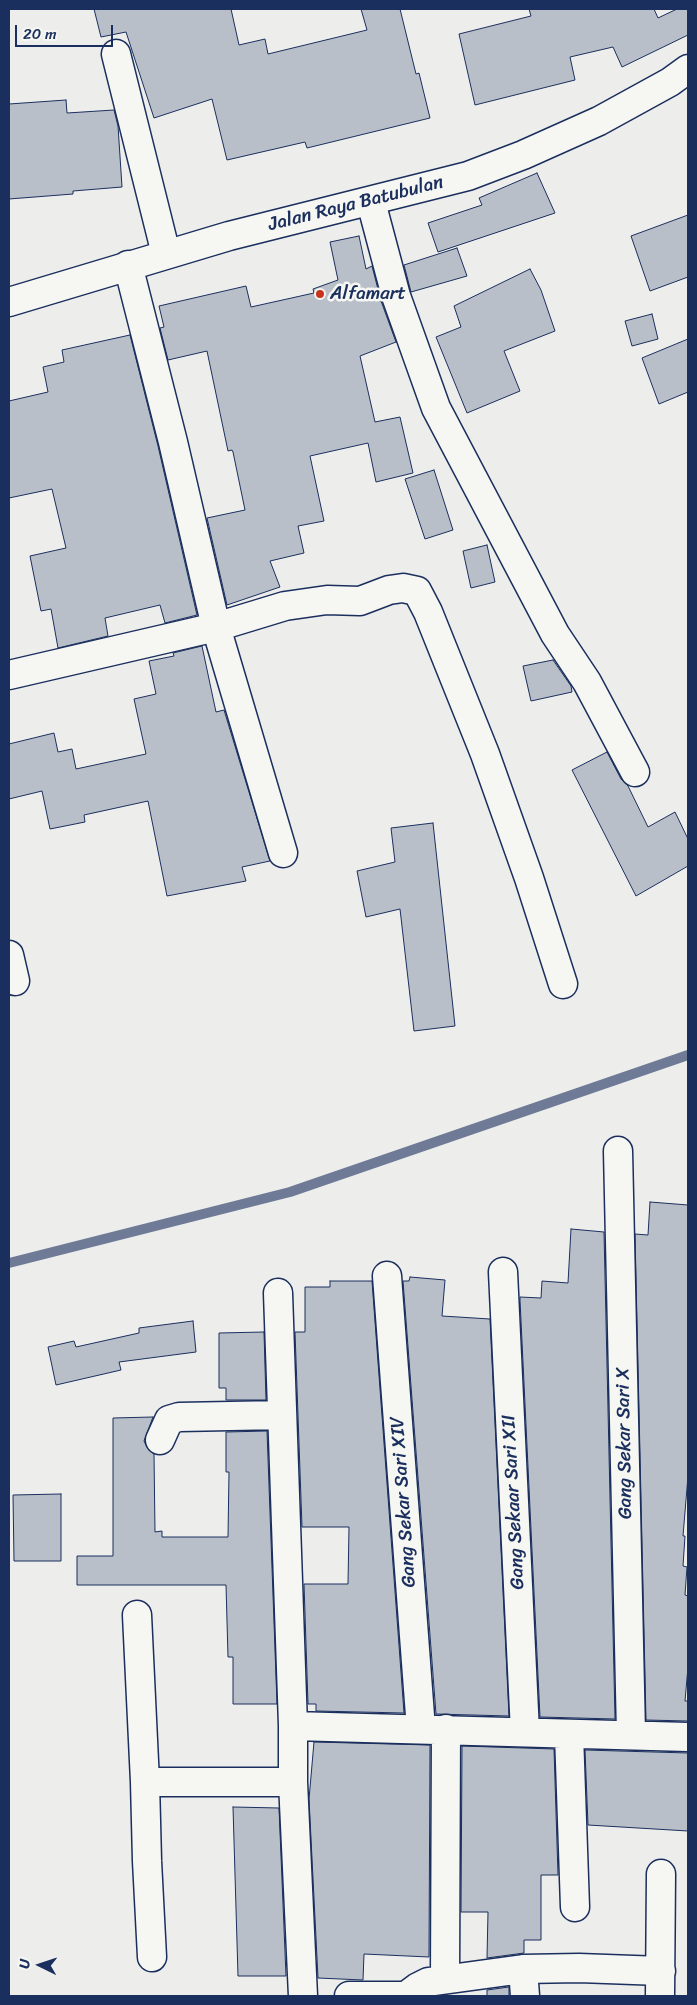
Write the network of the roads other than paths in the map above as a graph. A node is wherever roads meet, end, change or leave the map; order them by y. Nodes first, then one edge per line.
1 (116, 54) dead end
2 (688, 69) edge
3 (371, 202) junction
4 (166, 254) junction
5 (128, 265) junction
6 (9, 302) edge
7 (216, 627) junction
8 (9, 675) edge
9 (635, 772) dead end
10 (283, 853) dead end
11 (9, 955) edge
12 (15, 981) dead end
13 (563, 984) dead end
14 (618, 1151) dead end
15 (503, 1272) dead end
16 (387, 1276) dead end
17 (278, 1293) dead end
18 (282, 1415) junction
19 (160, 1440) dead end
20 (137, 1615) dead end
21 (294, 1726) junction
22 (433, 1729) junction
23 (525, 1732) junction
24 (568, 1734) junction
25 (631, 1734) junction
26 (688, 1737) edge
27 (145, 1782) junction
28 (293, 1782) junction
29 (661, 1874) dead end
30 (575, 1907) dead end
31 (152, 1957) dead end
32 (523, 1969) junction
33 (445, 1979) junction
34 (660, 1984) edge
35 (303, 1996) edge
36 (349, 1996) edge
37 (406, 1996) edge
38 (525, 1996) edge

1 - 4 main road
2 - 3 main road, Jalan Raya Batubulan
3 - 4 main road, Jalan Raya Batubulan
3 - 9 main road
4 - 5 main road, Jalan Raya Batubulan
5 - 6 main road, Jalan Raya Batubulan
5 - 7 main road
7 - 8 main road
7 - 10 main road
7 - 13 main road
11 - 12 main road
14 - 25 main road, Gang Sekar Sari X
15 - 23 main road, Gang Sekaar Sari XII
16 - 22 main road, Gang Sekar Sari XIV
17 - 18 main road
18 - 19 main road
18 - 21 main road
20 - 27 main road
21 - 22 main road
21 - 28 main road
22 - 23 main road
22 - 33 main road, Gang Sekar Sari XIV
23 - 24 main road
24 - 25 main road
24 - 30 main road
25 - 26 main road
27 - 28 main road
27 - 31 main road
28 - 35 main road
29 - 34 main road
32 - 33 main road
32 - 34 main road
32 - 38 main road
33 - 37 main road
36 - 37 main road

